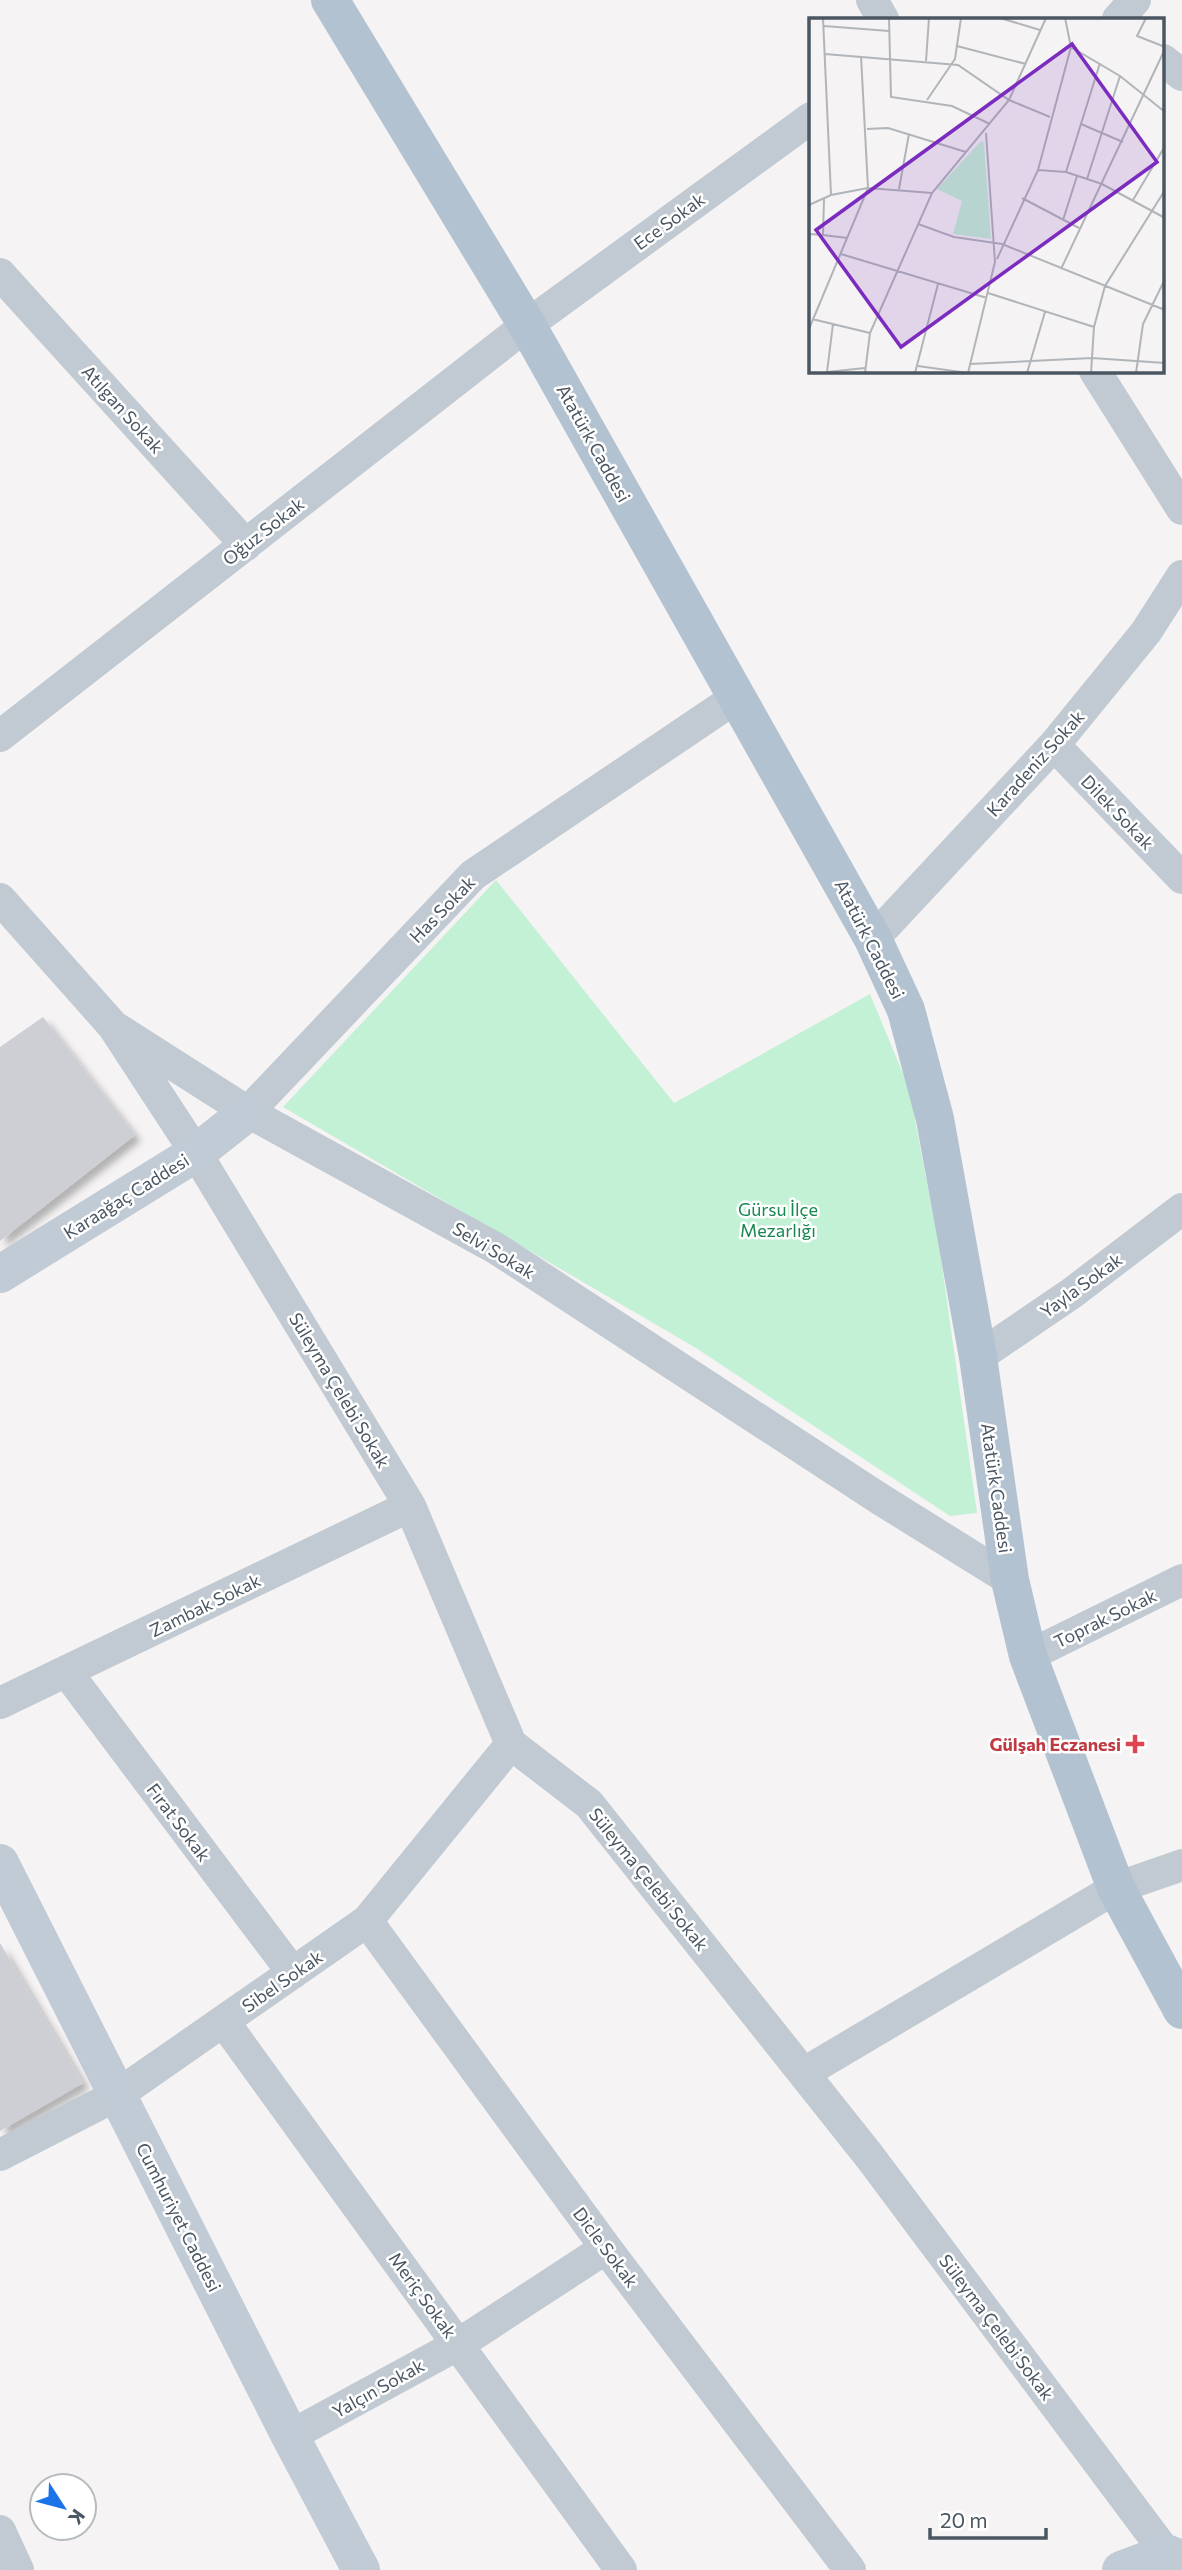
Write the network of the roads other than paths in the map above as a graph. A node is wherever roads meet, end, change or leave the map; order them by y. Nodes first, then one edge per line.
1 (330, 0) edge
2 (872, 0) edge
3 (1135, 0) edge
4 (882, 18) edge
5 (1119, 18) edge
6 (1164, 61) edge
7 (1182, 75) edge
8 (809, 119) edge
9 (0, 274) edge
10 (527, 325) junction
11 (1096, 373) edge
12 (1182, 509) edge
13 (246, 544) junction
14 (1182, 576) edge
15 (737, 697) junction
16 (0, 736) edge
17 (1054, 745) junction
18 (1182, 878) edge
19 (0, 898) edge
20 (873, 939) junction
21 (113, 1026) junction
22 (248, 1112) junction
23 (196, 1153) junction
24 (1182, 1209) edge
25 (0, 1274) edge
26 (978, 1357) junction
27 (410, 1506) junction
28 (1010, 1580) junction
29 (1182, 1580) edge
30 (1028, 1656) junction
31 (66, 1671) junction
32 (0, 1703) edge
33 (511, 1744) junction
34 (0, 1863) edge
35 (1182, 1865) edge
36 (1116, 1888) junction
37 (367, 1921) junction
38 (293, 1973) junction
39 (1182, 2010) edge
40 (224, 2022) junction
41 (804, 2073) junction
42 (117, 2095) junction
43 (0, 2154) edge
44 (606, 2248) junction
45 (459, 2344) junction
46 (290, 2436) junction
47 (0, 2531) edge
48 (1174, 2556) edge
49 (18, 2570) edge
50 (361, 2570) edge
51 (621, 2570) edge
52 (850, 2570) edge
53 (1121, 2570) edge

1 - 10 main road, Atatürk Caddesi
2 - 4 street
3 - 5 street
6 - 7 street
8 - 10 street, Ece Sokak
9 - 13 street, Atılgan Sokak
10 - 13 street, Oğuz Sokak
10 - 15 main road, Atatürk Caddesi
11 - 12 street
13 - 16 street, Oğuz Sokak
14 - 17 street, Karadeniz Sokak
15 - 20 main road, Atatürk Caddesi
15 - 22 street, Has Sokak
17 - 18 street, Dilek Sokak
17 - 20 street, Karadeniz Sokak
19 - 21 street, Selvi Sokak
20 - 26 main road, Atatürk Caddesi
21 - 22 street, Selvi Sokak
21 - 23 street, Süleyma Çelebi Sokak
22 - 23 street, Karaağaç Caddesi
22 - 28 street, Selvi Sokak
23 - 25 street, Karaağaç Caddesi
23 - 27 street, Süleyma Çelebi Sokak
24 - 26 street, Yayla Sokak
26 - 28 main road, Atatürk Caddesi
27 - 31 street, Zambak Sokak
27 - 33 street, Süleyma Çelebi Sokak
28 - 30 main road, Atatürk Caddesi
29 - 30 street, Toprak Sokak
30 - 36 main road, Atatürk Caddesi
31 - 32 street, Zambak Sokak
31 - 38 street, Fırat Sokak
33 - 37 street, Sibel Sokak
33 - 41 street, Süleyma Çelebi Sokak
34 - 42 street, Cumhuriyet Caddesi
35 - 36 street
36 - 39 main road, Atatürk Caddesi
36 - 41 street
37 - 38 street, Sibel Sokak
37 - 44 street, Dicle Sokak
38 - 40 street, Sibel Sokak
40 - 42 street, Sibel Sokak
40 - 45 street, Meriç Sokak
41 - 48 street, Süleyma Çelebi Sokak
42 - 43 street, Sibel Sokak
42 - 46 street, Cumhuriyet Caddesi
44 - 45 street, Yalçın Sokak
44 - 52 street, Dicle Sokak
45 - 46 street, Yalçın Sokak
45 - 51 street, Meriç Sokak
46 - 50 street, Cumhuriyet Caddesi
47 - 49 street
48 - 53 street

